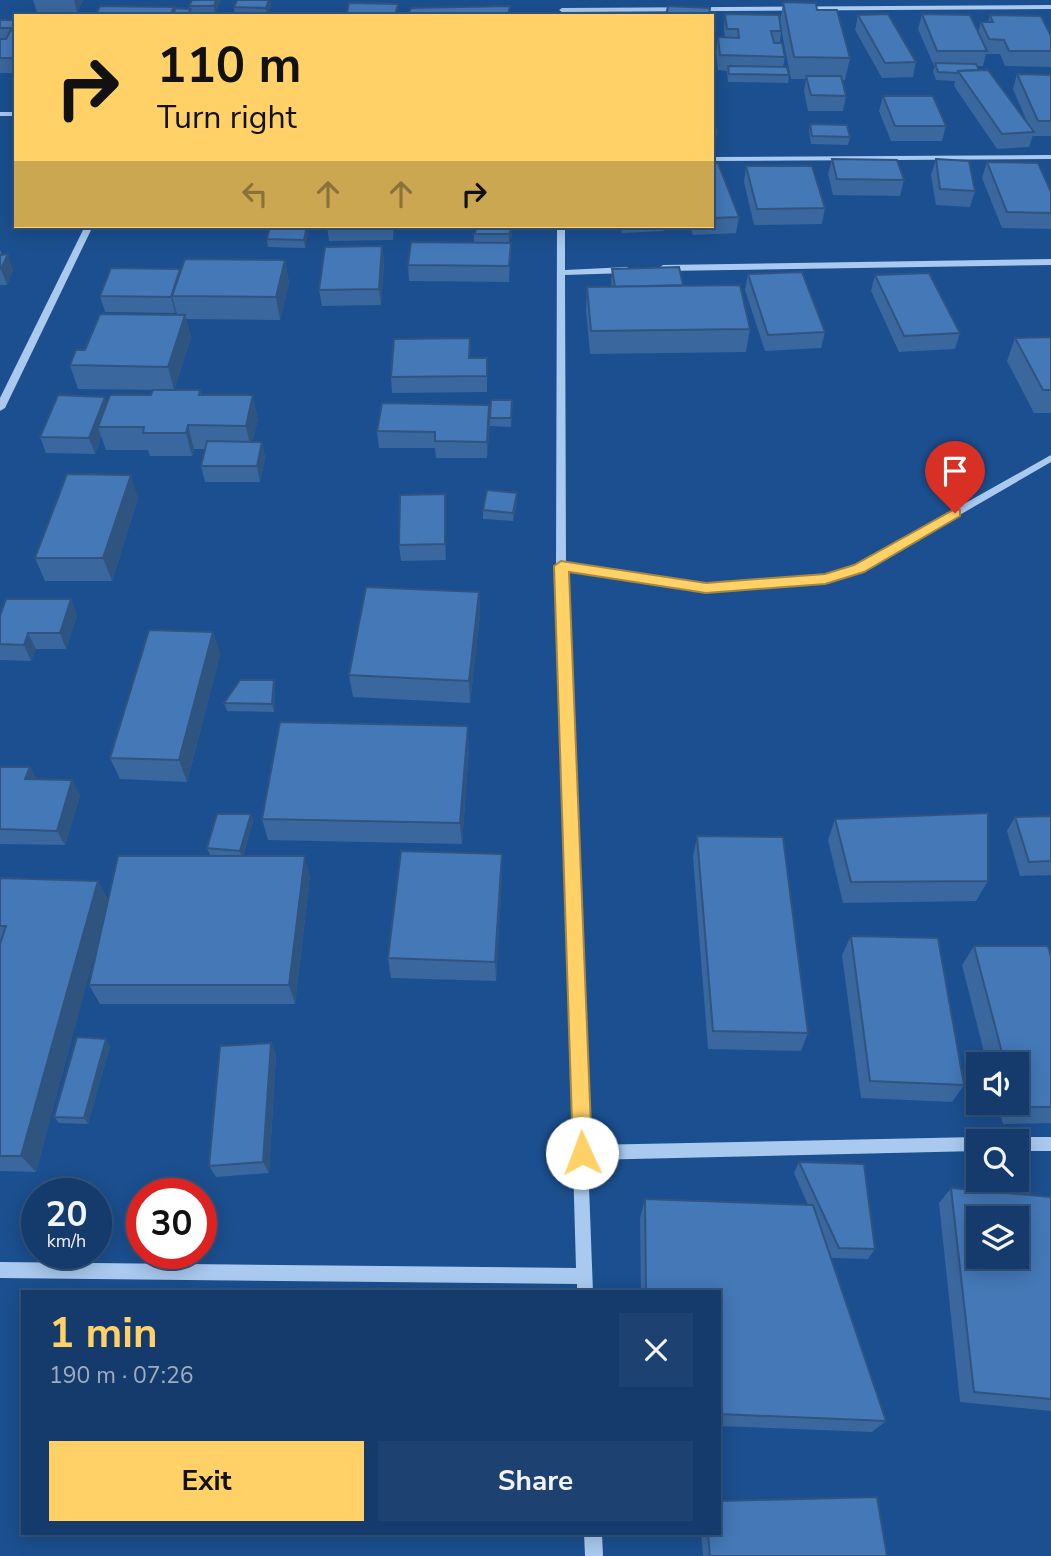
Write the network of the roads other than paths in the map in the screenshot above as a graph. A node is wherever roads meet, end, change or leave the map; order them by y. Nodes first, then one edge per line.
1 (561, 0) edge
2 (1051, 7) edge
3 (562, 13) edge
4 (1051, 157) edge
5 (714, 159) edge
6 (88, 228) edge
7 (561, 228) edge
8 (1051, 262) edge
9 (655, 268) edge
10 (642, 269) edge
11 (562, 273) junction
12 (0, 408) edge
13 (1051, 458) edge
14 (561, 566) junction
15 (966, 1144) edge
16 (1029, 1144) edge
17 (1051, 1144) edge
18 (582, 1153) junction
19 (0, 1270) edge
20 (585, 1284) edge
21 (593, 1535) edge
22 (594, 1556) edge

1 - 3 street
2 - 3 street
4 - 5 street
6 - 12 street
7 - 11 street
8 - 9 street
10 - 11 street
11 - 14 street
13 - 14 street
14 - 18 street
15 - 18 street
16 - 17 street
18 - 20 street
19 - 20 street
21 - 22 street

